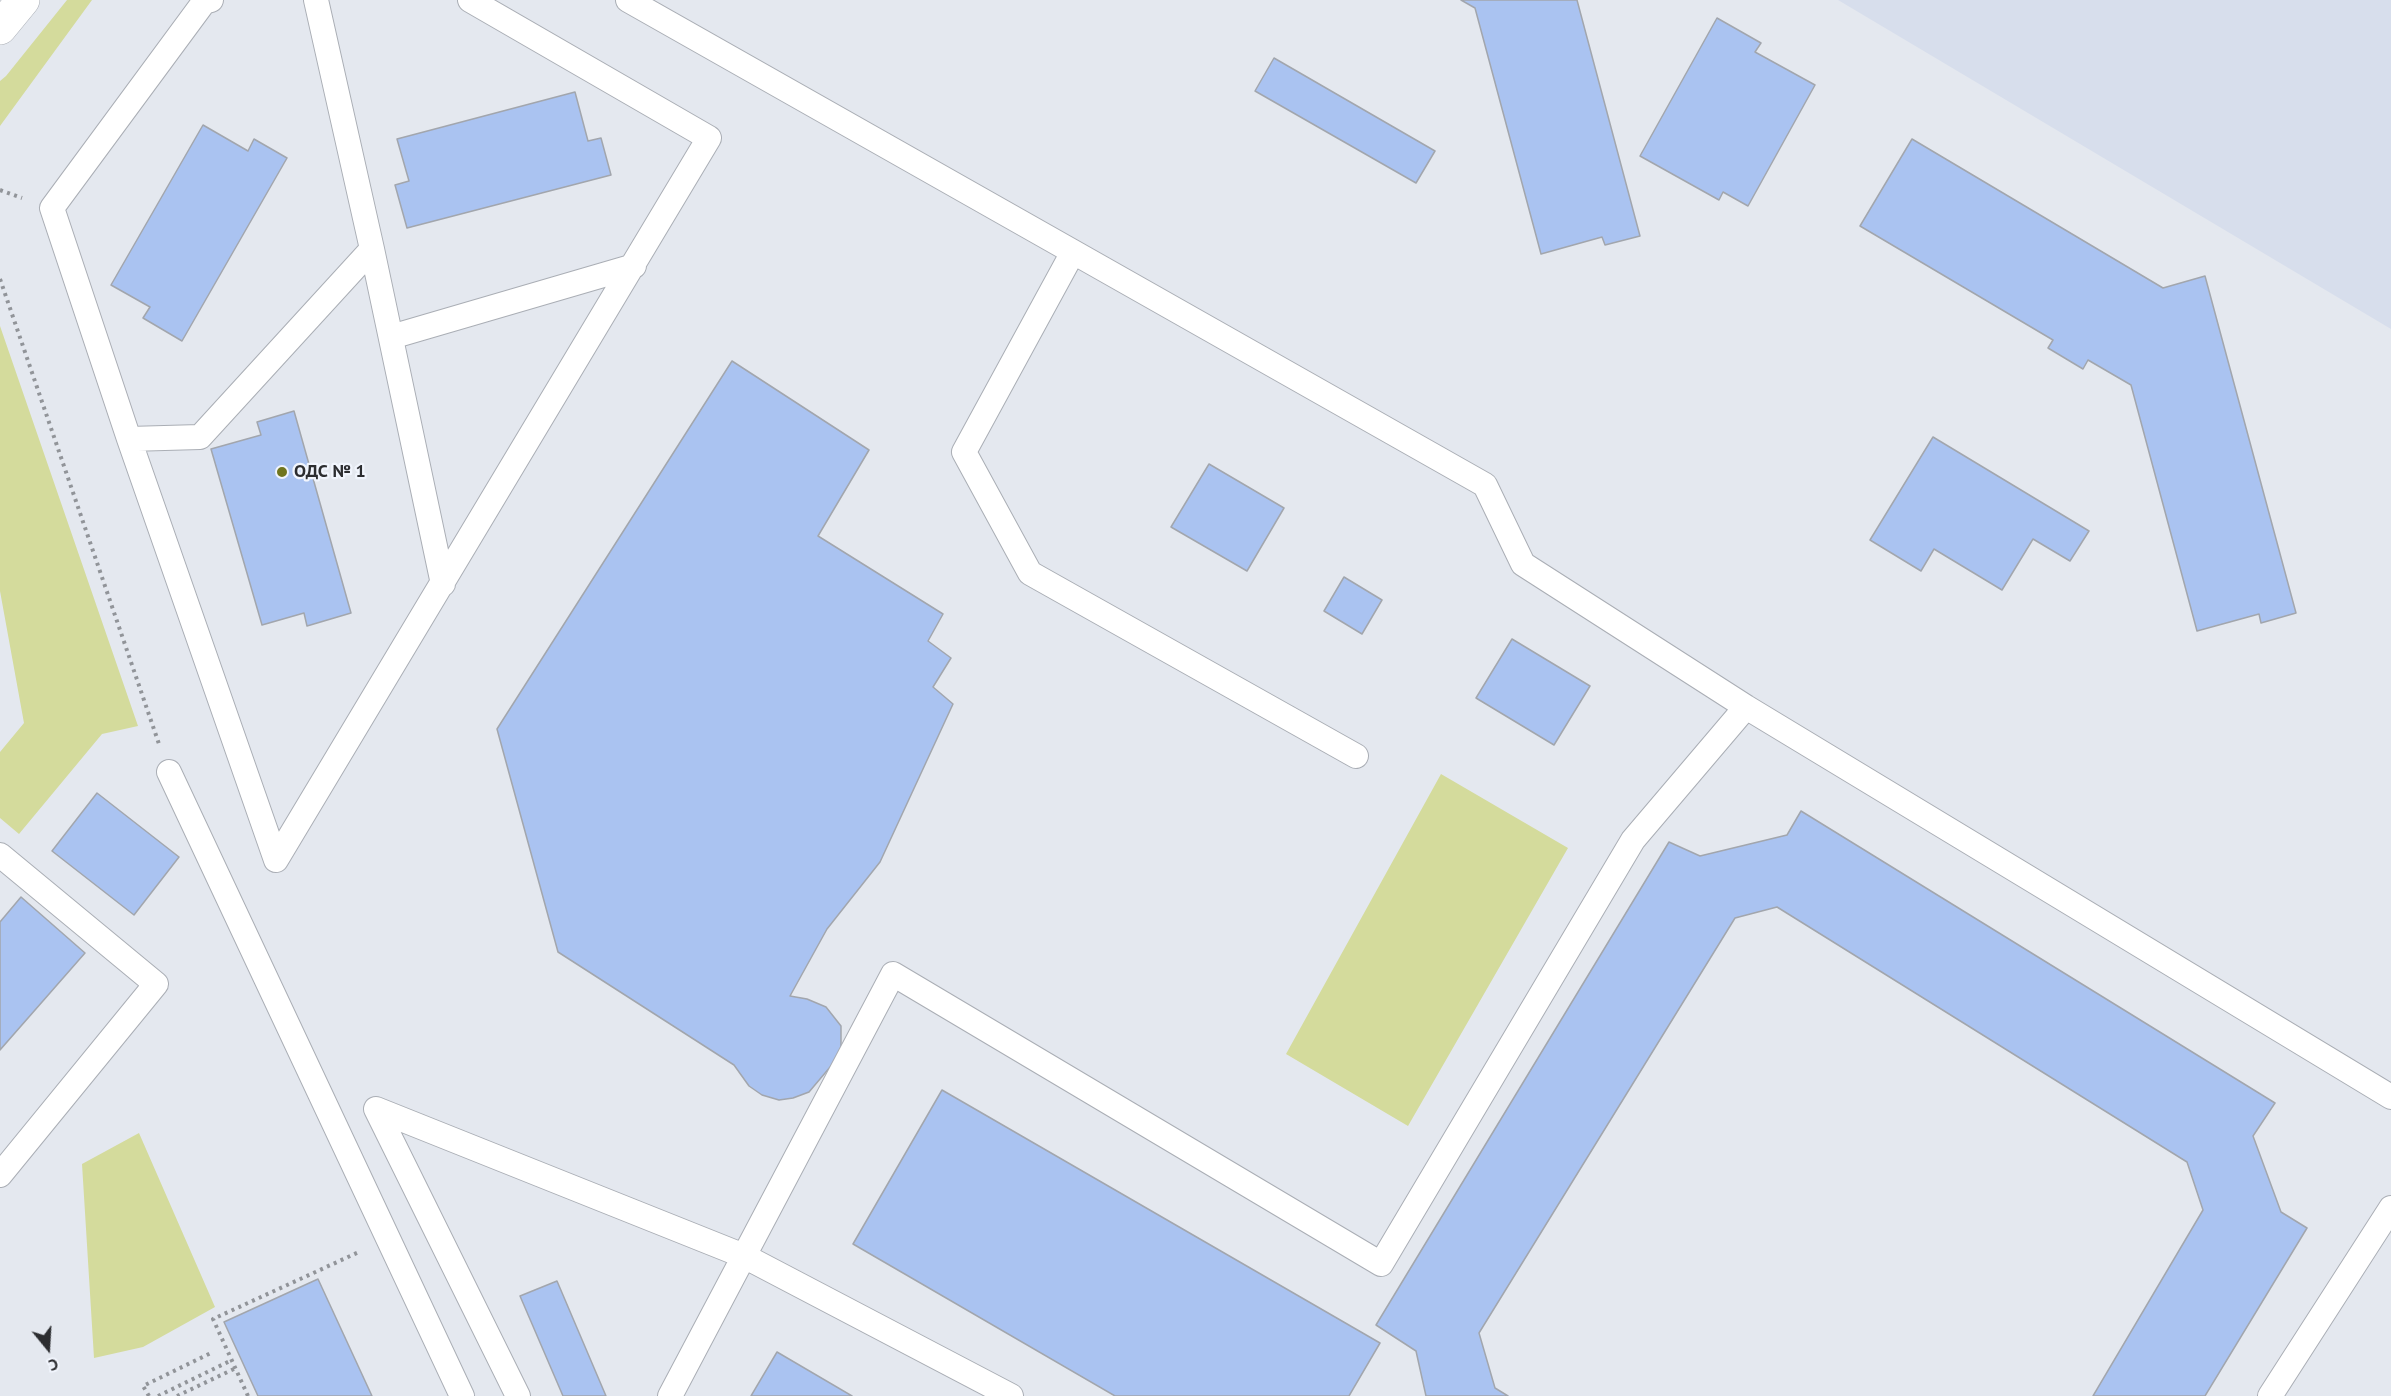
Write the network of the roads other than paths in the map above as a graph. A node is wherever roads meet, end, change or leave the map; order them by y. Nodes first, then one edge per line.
1 (23, 0) edge
2 (211, 0) edge
3 (316, 0) edge
4 (470, 0) edge
5 (628, 0) edge
6 (0, 28) edge
7 (372, 249) junction
8 (1073, 252) junction
9 (634, 266) junction
10 (391, 337) junction
11 (129, 439) junction
12 (443, 584) junction
13 (1746, 707) junction
14 (1356, 756) dead end
15 (169, 772) dead end
16 (0, 855) edge
17 (2391, 1097) edge
18 (0, 1174) edge
19 (2391, 1208) edge
20 (744, 1256) junction
21 (462, 1396) edge
22 (518, 1396) edge
23 (670, 1396) edge
24 (1011, 1396) edge
25 (2270, 1396) edge

1 - 6 street
2 - 11 lane
3 - 7 lane
4 - 9 lane
5 - 8 lane
7 - 10 lane
7 - 11 lane
8 - 13 lane
8 - 14 lane
9 - 10 lane
9 - 12 lane
10 - 12 lane
11 - 12 lane
13 - 17 lane
13 - 20 lane
15 - 21 lane
16 - 18 lane
19 - 25 lane
20 - 22 lane
20 - 23 lane
20 - 24 lane

